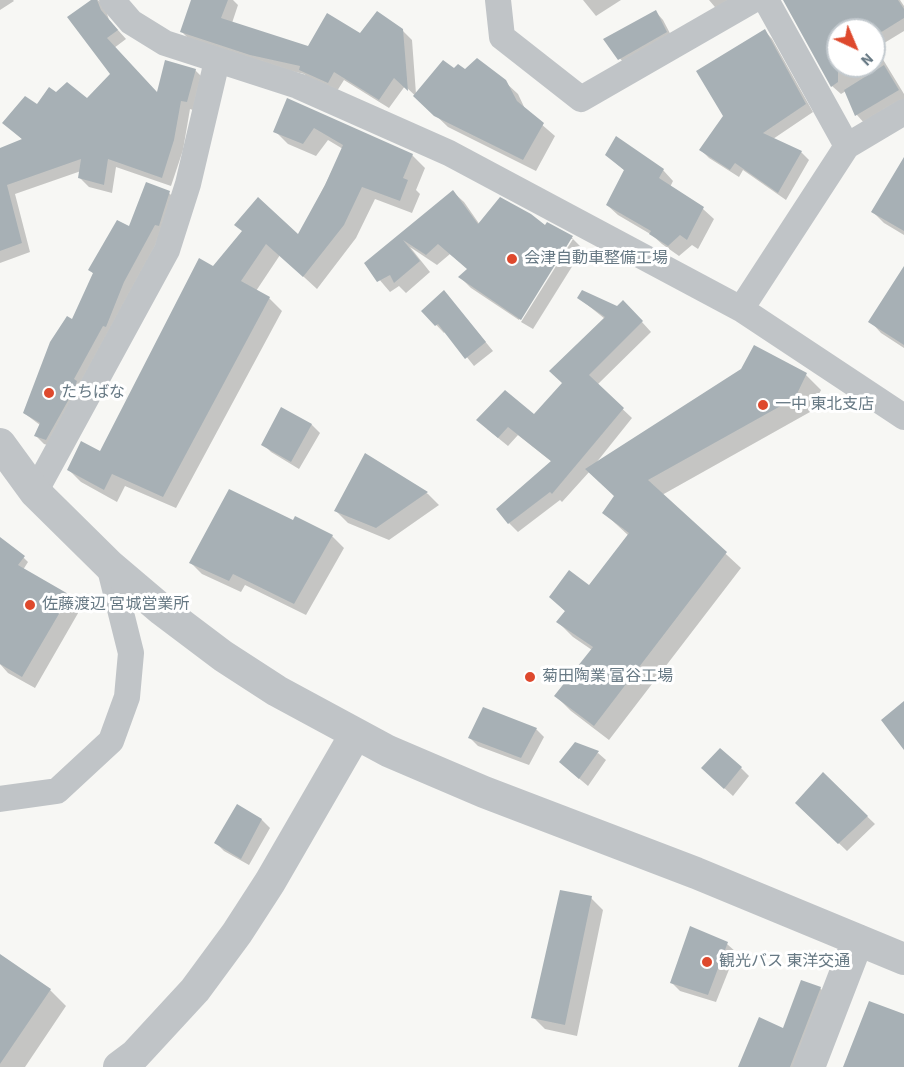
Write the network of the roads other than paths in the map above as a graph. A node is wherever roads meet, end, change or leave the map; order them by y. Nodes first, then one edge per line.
1 (112, 0) edge
2 (498, 0) edge
3 (753, 0) edge
4 (766, 0) edge
5 (218, 61) junction
6 (904, 112) edge
7 (847, 146) junction
8 (741, 309) junction
9 (904, 417) edge
10 (0, 444) edge
11 (35, 492) junction
12 (109, 565) junction
13 (355, 735) junction
14 (0, 799) edge
15 (858, 940) junction
16 (904, 959) edge
17 (119, 1067) edge
18 (809, 1067) edge

1 - 5 street
2 - 3 street
4 - 7 street
5 - 8 street
5 - 11 street
6 - 7 street
7 - 8 street
8 - 9 street
10 - 11 street
11 - 12 street
12 - 13 street
12 - 14 street
13 - 15 street
13 - 17 street
15 - 16 street
15 - 18 street

